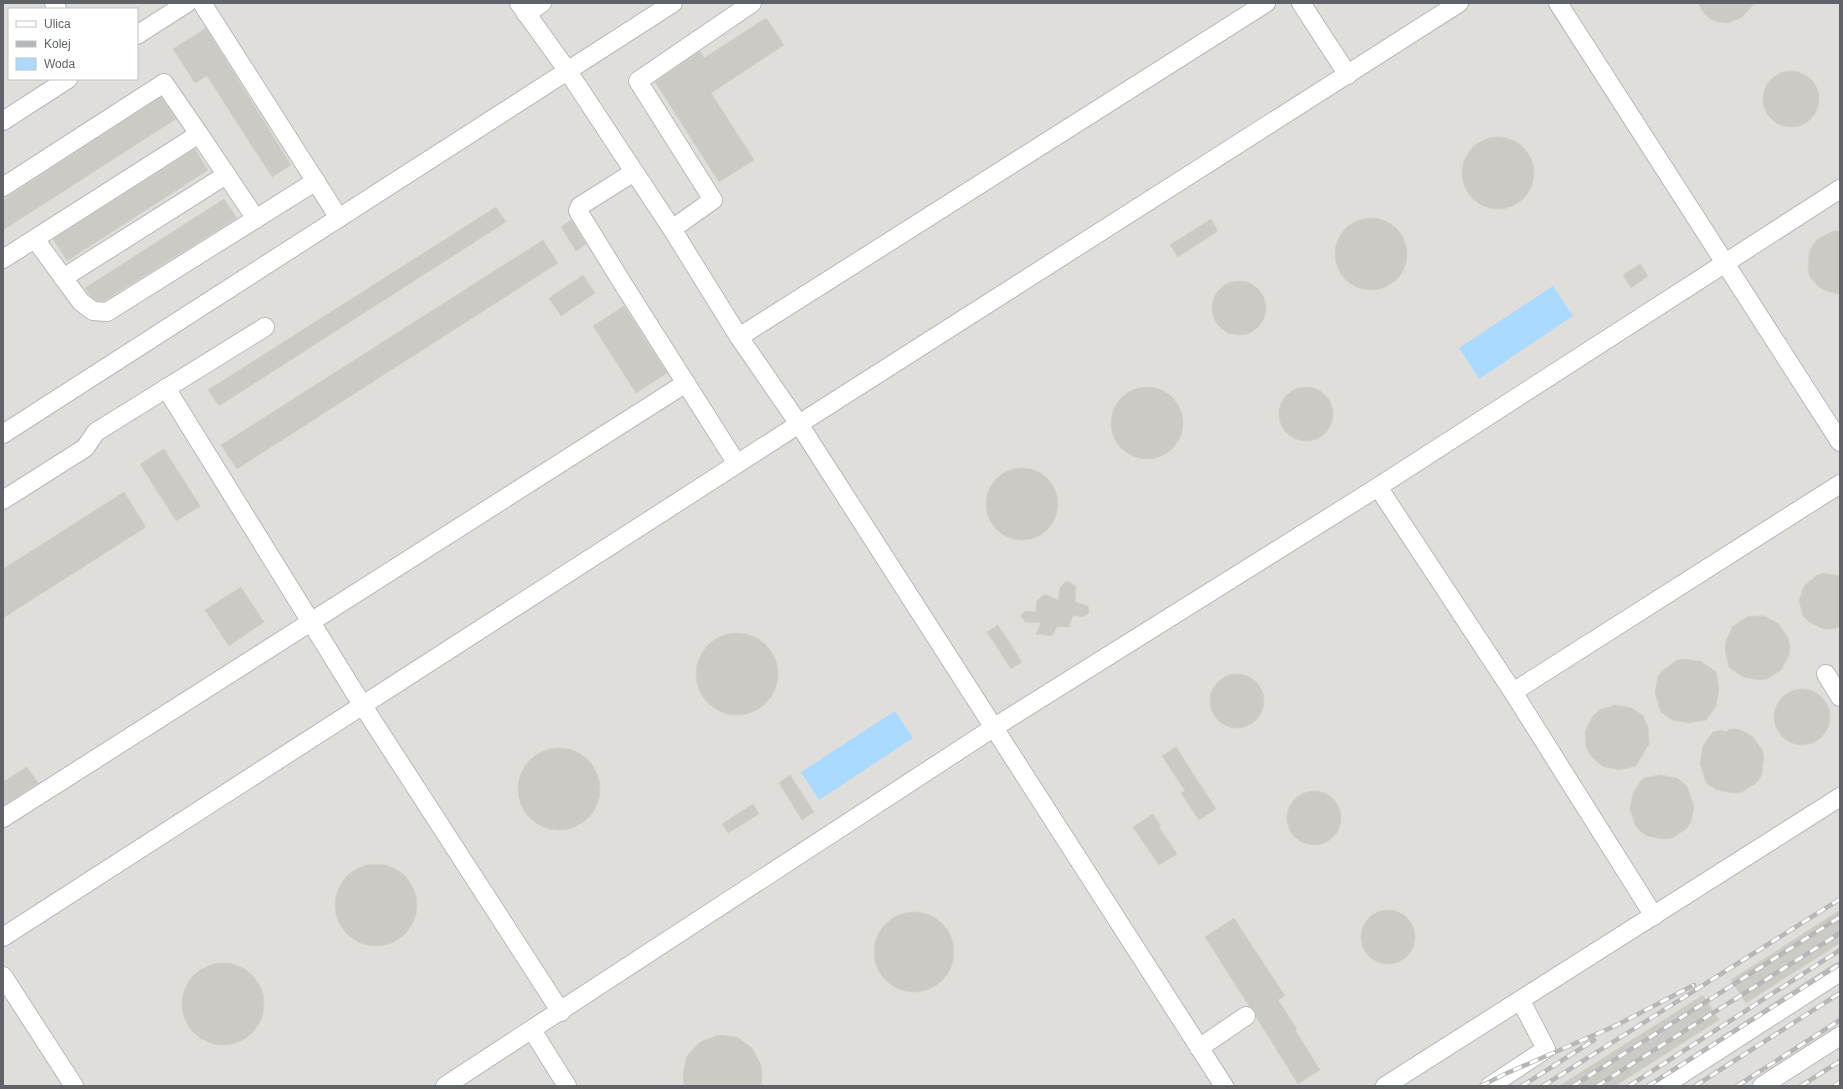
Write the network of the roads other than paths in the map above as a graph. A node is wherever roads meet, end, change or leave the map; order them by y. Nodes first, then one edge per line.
1 (187, 3) edge
2 (202, 3) edge
3 (542, 3) edge
4 (673, 3) edge
5 (752, 3) edge
6 (1266, 3) edge
7 (1301, 3) edge
8 (1459, 3) edge
9 (1558, 3) edge
10 (522, 8) edge
11 (138, 34) edge
12 (568, 70) junction
13 (1348, 75) junction
14 (66, 80) edge
15 (3, 121) edge
16 (199, 134) junction
17 (634, 172) junction
18 (226, 175) junction
19 (316, 181) junction
20 (3, 187) edge
21 (1840, 189) edge
22 (339, 218) junction
23 (256, 219) junction
24 (672, 229) junction
25 (35, 239) junction
26 (3, 260) edge
27 (1725, 262) junction
28 (63, 278) junction
29 (266, 327) dead end
30 (739, 337) junction
31 (686, 383) junction
32 (166, 388) junction
33 (799, 424) junction
34 (3, 434) edge
35 (1840, 442) edge
36 (737, 464) junction
37 (1840, 484) edge
38 (1378, 487) junction
39 (3, 500) edge
40 (311, 622) junction
41 (1826, 674) dead end
42 (1513, 692) junction
43 (1840, 697) edge
44 (363, 706) junction
45 (993, 728) junction
46 (1840, 797) edge
47 (3, 818) edge
48 (1654, 916) junction
49 (3, 938) edge
50 (1840, 972) edge
51 (3, 976) edge
52 (1521, 1001) junction
53 (561, 1012) junction
54 (1246, 1016) dead end
55 (532, 1030) junction
56 (1840, 1036) edge
57 (1200, 1048) junction
58 (74, 1086) edge
59 (445, 1086) edge
60 (567, 1086) edge
61 (1224, 1086) edge
62 (1386, 1086) edge
63 (1490, 1086) edge
64 (1663, 1086) edge
65 (1762, 1086) edge

1 - 11 lane
2 - 19 lane
3 - 10 lane
4 - 12 lane
5 - 24 lane
6 - 30 lane
7 - 13 lane
8 - 13 lane
9 - 27 lane
10 - 12 lane
12 - 17 lane
12 - 22 lane
13 - 33 lane
14 - 15 lane
16 - 18 lane
16 - 20 lane
16 - 25 lane
17 - 24 lane
17 - 31 lane
18 - 23 lane
18 - 28 lane
19 - 22 lane
19 - 23 lane
21 - 27 lane
22 - 34 lane
23 - 28 lane
24 - 30 lane
25 - 26 lane
25 - 28 lane
27 - 35 lane
27 - 38 lane
29 - 32 lane
30 - 33 lane
31 - 36 lane
31 - 40 lane
32 - 39 lane
32 - 40 lane
33 - 36 lane
33 - 45 lane
36 - 44 lane
37 - 42 lane
38 - 42 lane
38 - 45 lane
40 - 44 lane
40 - 47 lane
41 - 43 lane
42 - 48 lane
44 - 49 lane
44 - 53 lane
45 - 53 lane
45 - 57 lane
46 - 48 lane
48 - 52 lane
50 - 64 lane
51 - 58 lane
52 - 62 lane
52 - 63 lane
53 - 55 lane
54 - 57 lane
55 - 59 lane
55 - 60 lane
56 - 65 lane
57 - 61 lane

